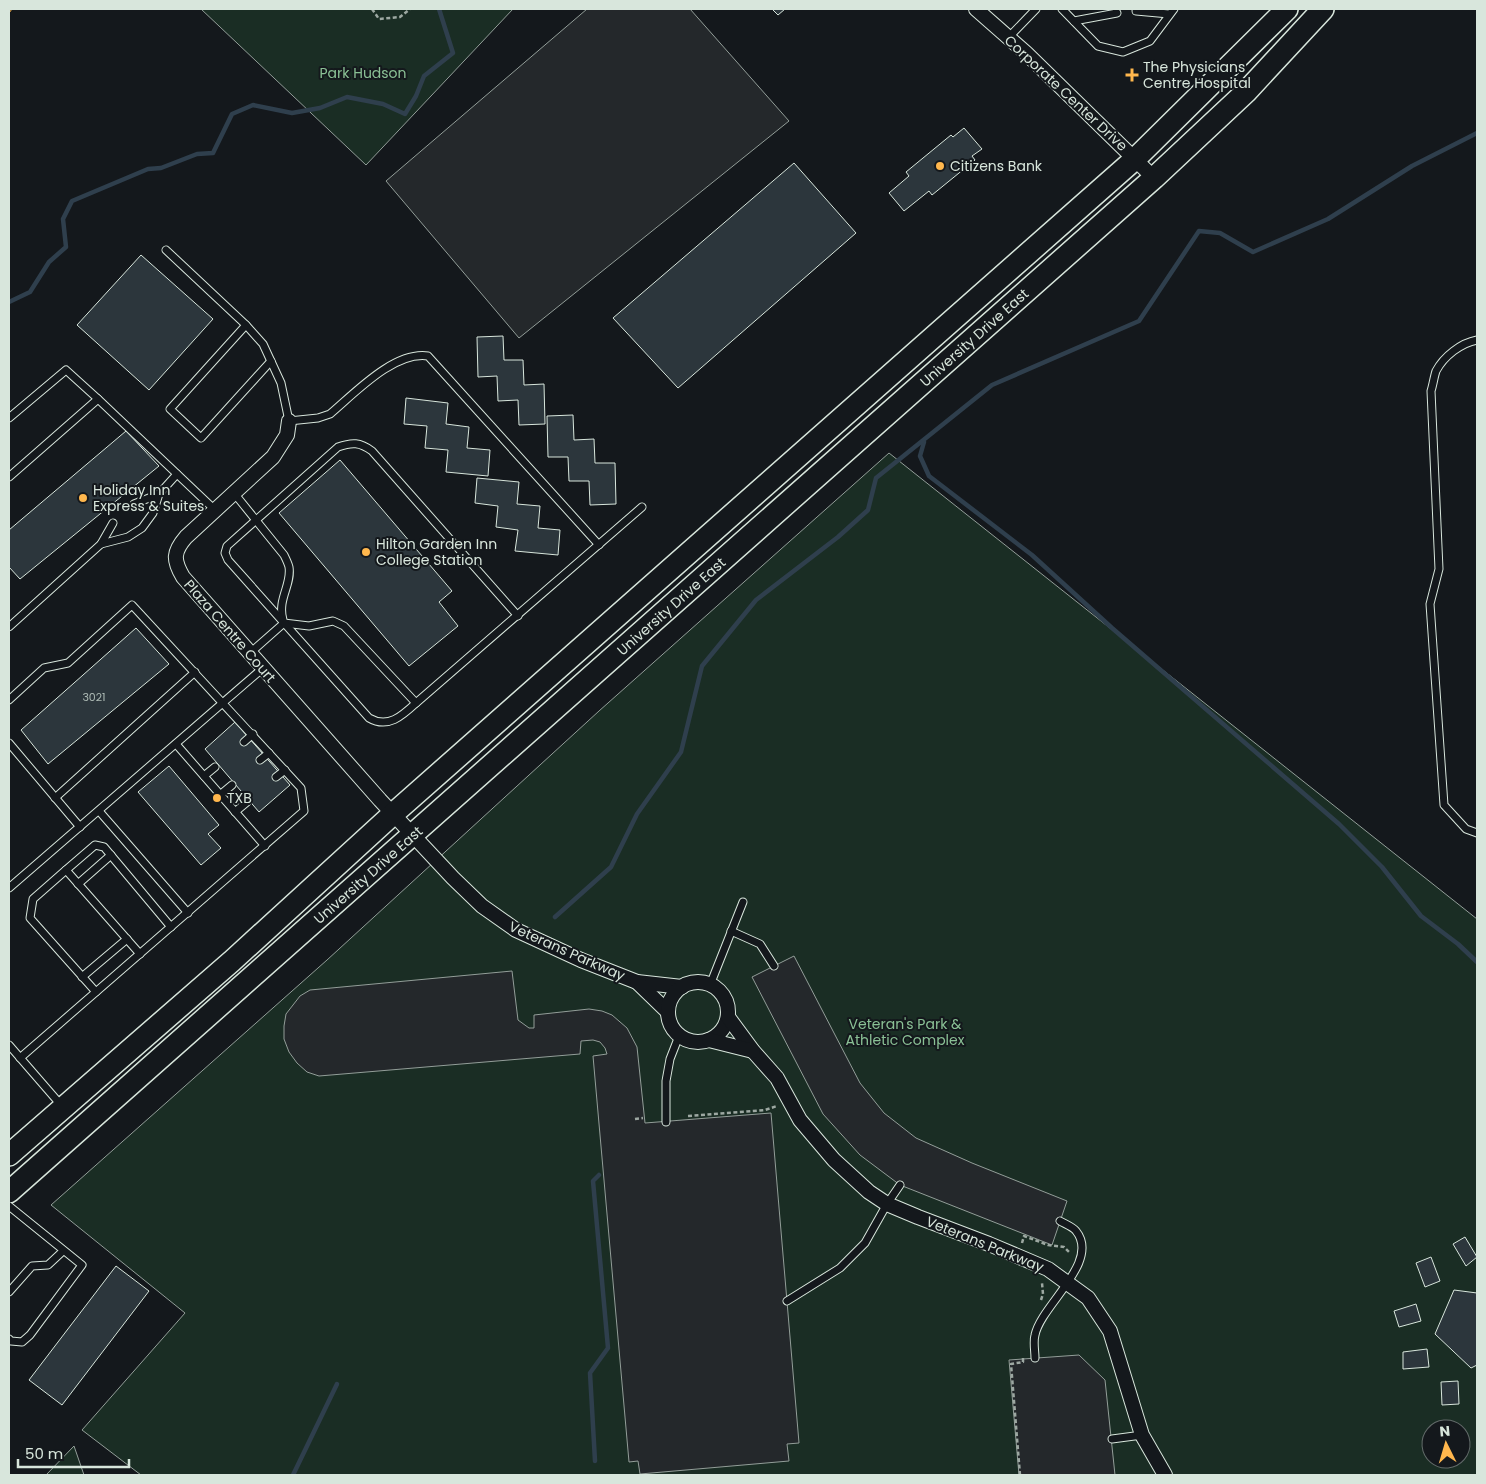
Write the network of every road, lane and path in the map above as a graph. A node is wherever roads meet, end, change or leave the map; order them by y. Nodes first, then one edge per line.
1 (372, 9) edge
2 (410, 9) edge
3 (976, 9) edge
4 (1036, 9) edge
5 (1062, 9) edge
6 (1287, 9) edge
7 (1323, 9) edge
8 (1136, 11) dead end
9 (1172, 11) edge
10 (1117, 13) dead end
11 (1074, 20) junction
12 (1008, 38) junction
13 (1136, 159) junction
14 (1154, 178) junction
15 (166, 250) dead end
16 (246, 325) junction
17 (1477, 340) edge
18 (271, 362) junction
19 (98, 400) junction
20 (9, 418) edge
21 (289, 421) junction
22 (178, 474) junction
23 (9, 477) edge
24 (234, 493) junction
25 (159, 494) junction
26 (134, 504) dead end
27 (642, 507) dead end
28 (215, 510) junction
29 (256, 520) junction
30 (113, 523) dead end
31 (101, 544) junction
32 (599, 545) junction
33 (518, 616) junction
34 (284, 623) junction
35 (9, 627) edge
36 (250, 653) junction
37 (263, 668) junction
38 (195, 672) junction
39 (9, 700) edge
40 (224, 702) junction
41 (416, 703) junction
42 (253, 734) junction
43 (244, 742) dead end
44 (9, 743) edge
45 (176, 744) junction
46 (269, 752) junction
47 (260, 760) dead end
48 (215, 767) dead end
49 (284, 770) junction
50 (204, 776) junction
51 (276, 777) dead end
52 (232, 785) dead end
53 (220, 795) junction
54 (55, 798) junction
55 (247, 802) dead end
56 (99, 811) junction
57 (235, 812) junction
58 (392, 814) junction
59 (80, 827) junction
60 (1477, 833) edge
61 (412, 835) junction
62 (265, 846) junction
63 (111, 854) junction
64 (66, 870) junction
65 (78, 884) junction
66 (9, 888) edge
67 (743, 902) dead end
68 (188, 913) junction
69 (171, 927) junction
70 (732, 931) junction
71 (127, 939) junction
72 (140, 954) junction
73 (774, 966) dead end
74 (82, 977) junction
75 (637, 982) junction
76 (710, 985) junction
77 (682, 987) junction
78 (96, 992) junction
79 (668, 1012) junction
80 (728, 1017) junction
81 (680, 1036) junction
82 (709, 1040) junction
83 (9, 1045) edge
84 (753, 1051) junction
85 (20, 1058) junction
86 (778, 1106) dead end
87 (64, 1108) junction
88 (688, 1116) dead end
89 (643, 1118) dead end
90 (635, 1119) dead end
91 (666, 1122) dead end
92 (9, 1155) edge
93 (900, 1185) dead end
94 (9, 1192) edge
95 (887, 1204) junction
96 (9, 1206) edge
97 (1060, 1221) dead end
98 (1021, 1244) dead end
99 (63, 1251) junction
100 (1070, 1253) dead end
101 (1037, 1279) dead end
102 (1068, 1283) junction
103 (9, 1292) edge
104 (787, 1301) dead end
105 (1037, 1306) dead end
106 (9, 1339) edge
107 (1023, 1348) dead end
108 (1035, 1358) dead end
109 (1142, 1435) junction
110 (1112, 1439) dead end
111 (1020, 1475) edge
112 (1166, 1475) edge

1 - 2 path
3 - 12 street, Corporate Center Drive
4 - 12 lane
5 - 11 lane
6 - 13 main road, University Drive East
7 - 14 main road, University Drive East
8 - 9 lane
9 - 11 lane
10 - 11 lane
12 - 13 street, Corporate Center Drive
13 - 14 street, Corporate Center Drive
13 - 58 main road, University Drive East
14 - 61 main road, University Drive East
15 - 16 lane
16 - 18 lane
16 - 18 lane
17 - 60 lane
18 - 21 lane
19 - 20 lane
19 - 22 lane
19 - 23 lane
21 - 24 street, Plaza Centre Court
21 - 32 lane
22 - 25 lane
22 - 28 lane
24 - 28 street, Plaza Centre Court
24 - 29 lane
25 - 26 lane
25 - 31 lane
27 - 32 lane
28 - 36 street, Plaza Centre Court
29 - 33 lane
29 - 34 lane
29 - 34 lane
30 - 31 lane
31 - 35 lane
32 - 33 lane
33 - 41 lane
34 - 36 lane
34 - 41 lane
34 - 41 lane
36 - 37 street, Plaza Centre Court
37 - 40 lane
37 - 58 street, Plaza Centre Court
38 - 39 lane
38 - 40 lane
38 - 54 lane
40 - 42 lane
40 - 45 lane
42 - 43 lane
42 - 46 lane
44 - 54 lane
45 - 50 lane
45 - 56 lane
46 - 47 lane
46 - 49 lane
48 - 50 lane
49 - 51 lane
49 - 62 lane
50 - 53 lane
52 - 53 lane
53 - 57 lane
54 - 59 lane
55 - 57 lane
56 - 59 lane
56 - 68 lane
57 - 62 lane
58 - 61 street, Plaza Centre Court
58 - 87 main road, University Drive East
59 - 66 lane
61 - 75 street, Veterans Parkway
61 - 94 main road, University Drive East
62 - 68 lane
63 - 64 lane
63 - 65 lane
63 - 69 lane
64 - 65 lane
64 - 74 lane
65 - 71 lane
67 - 70 lane
68 - 69 lane
69 - 72 lane
70 - 73 lane
70 - 76 lane
71 - 72 lane
71 - 74 lane
72 - 78 lane
74 - 78 lane
75 - 77 street, Veterans Parkway
75 - 79 street, Veterans Parkway
76 - 77 street
76 - 80 street
77 - 79 street
78 - 85 lane
79 - 81 street
80 - 82 street
80 - 84 street, Veterans Parkway
81 - 82 street
81 - 91 lane
82 - 84 street
83 - 85 lane
84 - 95 street, Veterans Parkway
85 - 87 lane
86 - 88 path
87 - 92 main road, University Drive East
89 - 90 path
93 - 95 lane
95 - 102 street, Veterans Parkway
95 - 104 lane
96 - 99 lane
97 - 102 lane
98 - 100 path
99 - 103 lane
99 - 106 lane
101 - 105 path
102 - 108 lane
102 - 109 street, Veterans Parkway
107 - 111 path
109 - 110 lane
109 - 112 street, Veterans Parkway

